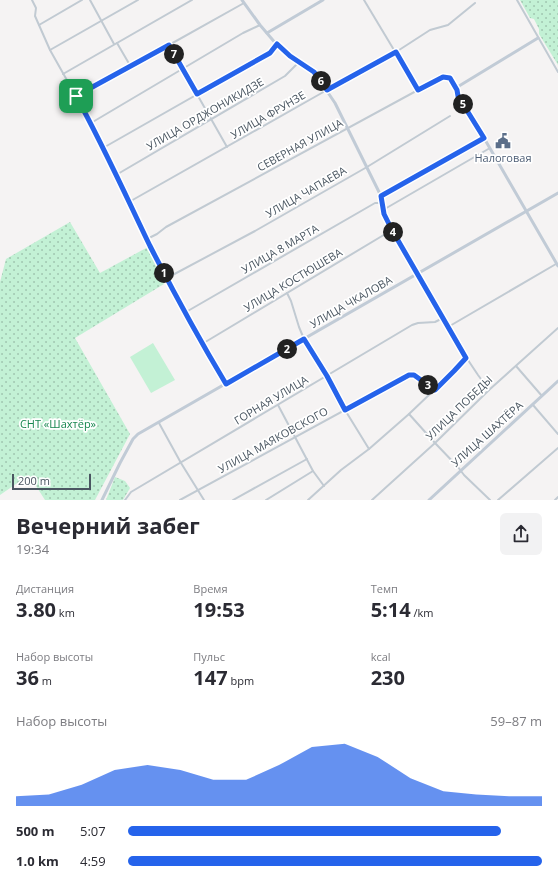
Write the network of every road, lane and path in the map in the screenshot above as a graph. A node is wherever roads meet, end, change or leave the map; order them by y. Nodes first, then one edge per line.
1 (32, 0) edge
2 (82, 0) edge
3 (90, 0) edge
4 (138, 0) edge
5 (192, 0) edge
6 (323, 0) edge
7 (364, 0) edge
8 (517, 0) edge
9 (243, 1) edge
10 (475, 3) dead end
11 (101, 21) junction
12 (39, 25) junction
13 (260, 25) junction
14 (267, 33) junction
15 (538, 38) junction
16 (117, 43) junction
17 (114, 44) junction
18 (277, 44) junction
19 (169, 45) junction
20 (50, 50) junction
21 (396, 52) junction
22 (299, 62) junction
23 (131, 67) junction
24 (183, 69) junction
25 (558, 72) edge
26 (63, 74) junction
27 (327, 90) junction
28 (418, 90) junction
29 (457, 90) junction
30 (197, 94) junction
31 (76, 96) junction
32 (450, 116) dead end
33 (211, 120) junction
34 (91, 123) junction
35 (347, 128) junction
36 (484, 138) junction
37 (227, 147) junction
38 (103, 148) junction
39 (490, 148) junction
40 (366, 167) junction
41 (116, 175) junction
42 (558, 193) edge
43 (381, 196) junction
44 (129, 202) junction
45 (383, 203) junction
46 (383, 210) junction
47 (526, 211) junction
48 (392, 230) junction
49 (147, 239) junction
50 (558, 264) edge
51 (418, 274) junction
52 (167, 278) junction
53 (287, 293) junction
54 (186, 312) junction
55 (443, 318) junction
56 (448, 327) junction
57 (558, 328) edge
58 (304, 339) junction
59 (202, 344) junction
60 (466, 358) junction
61 (516, 366) junction
62 (327, 376) junction
63 (558, 381) edge
64 (226, 384) junction
65 (435, 390) junction
66 (489, 390) junction
67 (542, 396) junction
68 (278, 405) junction
69 (533, 405) junction
70 (345, 410) junction
71 (409, 414) junction
72 (159, 423) junction
73 (558, 434) edge
74 (296, 437) junction
75 (435, 443) junction
76 (558, 448) edge
77 (369, 449) junction
78 (307, 459) junction
79 (181, 463) junction
80 (461, 470) junction
81 (313, 471) junction
82 (324, 486) junction
83 (198, 491) junction
84 (558, 498) edge
85 (102, 500) edge
86 (125, 500) edge
87 (180, 500) edge
88 (204, 500) edge
89 (233, 500) edge
90 (266, 500) edge
91 (308, 500) edge
92 (372, 500) edge
93 (428, 500) edge
94 (490, 500) edge
95 (498, 500) edge
96 (555, 500) edge

1 - 12 street
2 - 12 street
3 - 11 street
4 - 11 street
5 - 16 street
6 - 14 street
7 - 21 street
8 - 15 street
9 - 13 street
9 - 19 street
10 - 21 street, УЛИЦА ФРУНЗЕ
11 - 17 street
11 - 20 street
12 - 20 street
13 - 14 street
13 - 24 street
14 - 18 street
15 - 25 street
15 - 29 street
16 - 17 street
16 - 23 street
17 - 26 street
18 - 22 street
18 - 30 street
19 - 23 street
19 - 24 street
20 - 26 street
21 - 27 street, УЛИЦА ФРУНЗЕ
21 - 28 street
22 - 27 street
22 - 33 street, УЛИЦА ОРДЖОНИКИДЗЕ
23 - 31 street
24 - 30 street
24 - 34 street
26 - 31 street
27 - 35 street
27 - 37 street, УЛИЦА ФРУНЗЕ
28 - 29 street, СЕВЕРНАЯ УЛИЦА
28 - 35 street, СЕВЕРНАЯ УЛИЦА
29 - 36 street
30 - 33 street
30 - 38 street
31 - 34 street
32 - 40 street, УЛИЦА ЧАПАЕВА
33 - 37 street
33 - 41 street, УЛИЦА ОРДЖОНИКИДЗЕ
34 - 38 street
35 - 40 street
35 - 49 street, СЕВЕРНАЯ УЛИЦА
36 - 39 street
36 - 43 street
37 - 44 street, УЛИЦА ФРУНЗЕ
38 - 41 street
39 - 46 street
39 - 47 street
40 - 43 street
40 - 52 street, УЛИЦА ЧАПАЕВА
41 - 44 street
42 - 47 street, УЛИЦА ЧКАЛОВА
43 - 45 street
44 - 49 street
45 - 46 street
45 - 54 street, УЛИЦА 8 МАРТА
46 - 48 street
47 - 50 street
47 - 51 street, УЛИЦА ЧКАЛОВА
48 - 51 street
48 - 53 street, УЛИЦА КОСТЮШЕВА
49 - 52 street
50 - 56 street
51 - 55 street
51 - 58 street, УЛИЦА ЧКАЛОВА
52 - 54 street
53 - 58 street
53 - 59 street, УЛИЦА КОСТЮШЕВА
54 - 59 street
55 - 56 street
55 - 62 street, ГОРНАЯ УЛИЦА
56 - 60 street
57 - 61 street, УЛИЦА ПОБЕДЫ
58 - 62 street
58 - 64 street, УЛИЦА ЧКАЛОВА
59 - 64 street
60 - 65 street
60 - 66 street
61 - 66 street, УЛИЦА ПОБЕДЫ
61 - 67 street
62 - 68 street, ГОРНАЯ УЛИЦА
62 - 70 street
63 - 67 street, УЛИЦА ШАХТЁРА
64 - 72 street, УЛИЦА ЧКАЛОВА
65 - 70 street, УЛИЦА МАЯКОВСКОГО
65 - 71 street
66 - 75 street, УЛИЦА ПОБЕДЫ
67 - 69 street, УЛИЦА ШАХТЁРА
68 - 74 street
68 - 79 street, ГОРНАЯ УЛИЦА
69 - 73 street
69 - 80 street, УЛИЦА ШАХТЁРА
70 - 74 street, УЛИЦА МАЯКОВСКОГО
70 - 77 street
71 - 75 street
71 - 77 street
72 - 79 street
72 - 85 street, УЛИЦА ЧКАЛОВА
74 - 78 street
74 - 83 street, УЛИЦА МАЯКОВСКОГО
75 - 80 street
75 - 92 street, УЛИЦА ПОБЕДЫ
76 - 95 street
77 - 82 street
78 - 81 street
78 - 89 street
79 - 83 street
79 - 86 street, ГОРНАЯ УЛИЦА
80 - 93 street, УЛИЦА ШАХТЁРА
80 - 94 street
81 - 82 street
81 - 90 street
82 - 91 street
83 - 87 street, УЛИЦА МАЯКОВСКОГО
83 - 88 street
84 - 96 street

